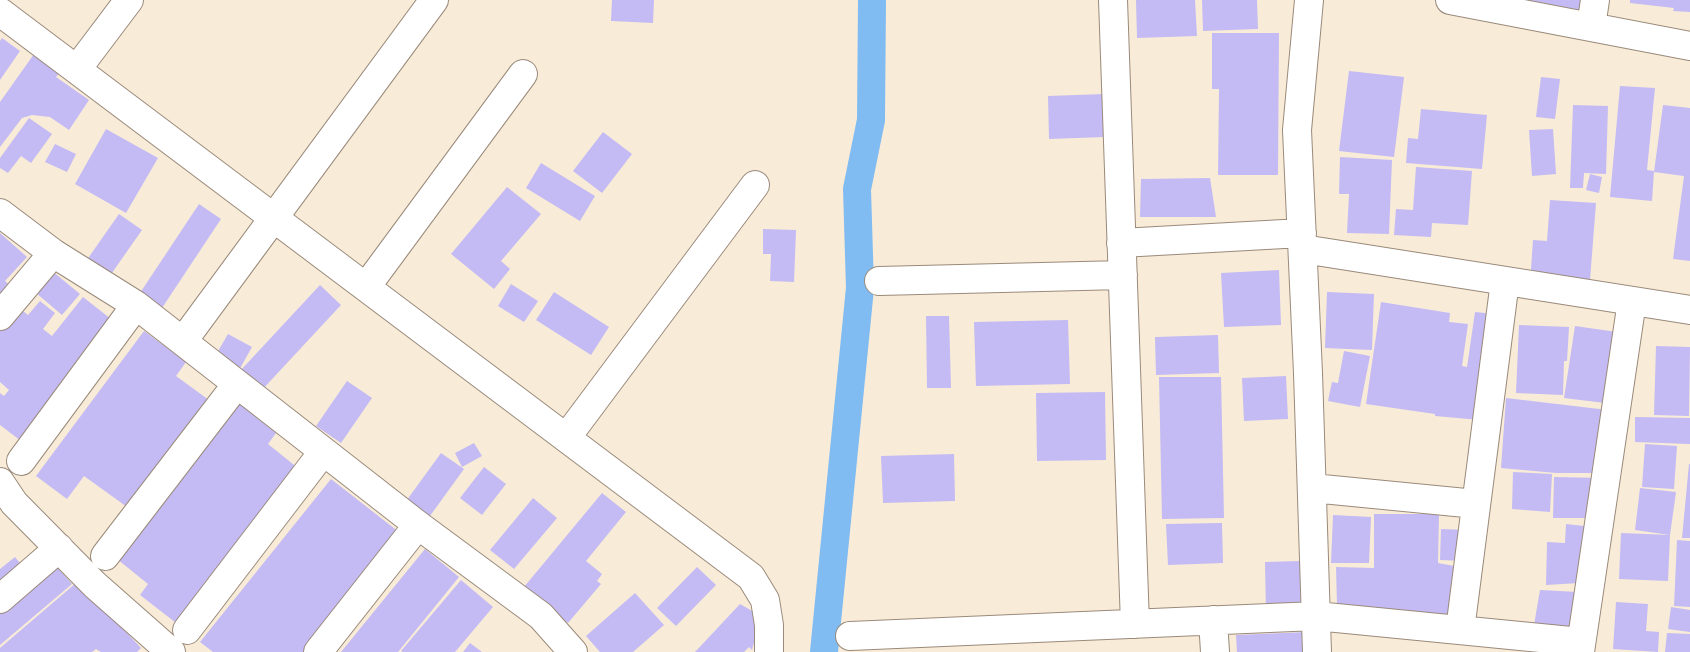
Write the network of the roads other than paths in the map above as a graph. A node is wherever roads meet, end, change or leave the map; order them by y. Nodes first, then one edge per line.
1 (129, 0) edge
2 (434, 0) edge
3 (1113, 0) edge
4 (1309, 0) edge
5 (1450, 0) edge
6 (1596, 0) edge
7 (0, 12) edge
8 (1591, 27) junction
9 (1690, 46) edge
10 (77, 69) junction
11 (523, 74) dead end
12 (755, 185) dead end
13 (0, 213) edge
14 (274, 218) junction
15 (1302, 241) junction
16 (1121, 243) junction
17 (53, 253) junction
18 (1122, 275) junction
19 (879, 281) dead end
20 (1505, 281) junction
21 (366, 287) junction
22 (1632, 301) junction
23 (136, 304) junction
24 (1690, 310) edge
25 (0, 316) edge
26 (183, 341) junction
27 (237, 384) junction
28 (566, 438) junction
29 (323, 452) junction
30 (21, 461) dead end
31 (0, 482) edge
32 (1312, 488) junction
33 (1476, 504) junction
34 (418, 525) junction
35 (59, 548) junction
36 (105, 556) dead end
37 (0, 599) edge
38 (1316, 616) junction
39 (1213, 620) junction
40 (1135, 624) junction
41 (187, 630) dead end
42 (1460, 630) junction
43 (850, 636) dead end
44 (1581, 647) edge
45 (171, 652) edge
46 (318, 652) edge
47 (573, 652) edge
48 (769, 652) edge
49 (1216, 652) edge
50 (1317, 652) edge

1 - 10 street
2 - 14 street
3 - 16 street
4 - 15 street
5 - 8 street
6 - 8 street
7 - 10 street
8 - 9 street
10 - 14 street
11 - 21 street
12 - 28 street
13 - 17 street
14 - 21 street
14 - 26 street
15 - 16 street
15 - 20 street
15 - 32 street
16 - 18 street
17 - 23 street
17 - 25 street
18 - 19 street
18 - 40 street
20 - 22 street
20 - 33 street
21 - 28 street
22 - 24 street
22 - 44 street
23 - 26 street
23 - 30 street
26 - 27 street
27 - 29 street
27 - 36 street
28 - 48 street
29 - 34 street
29 - 41 street
31 - 35 street
32 - 33 street
32 - 38 street
33 - 42 street
34 - 46 street
34 - 47 street
35 - 37 street
35 - 45 street
38 - 39 street
38 - 42 street
38 - 50 street
39 - 40 street
39 - 49 street
40 - 43 street
42 - 44 street

